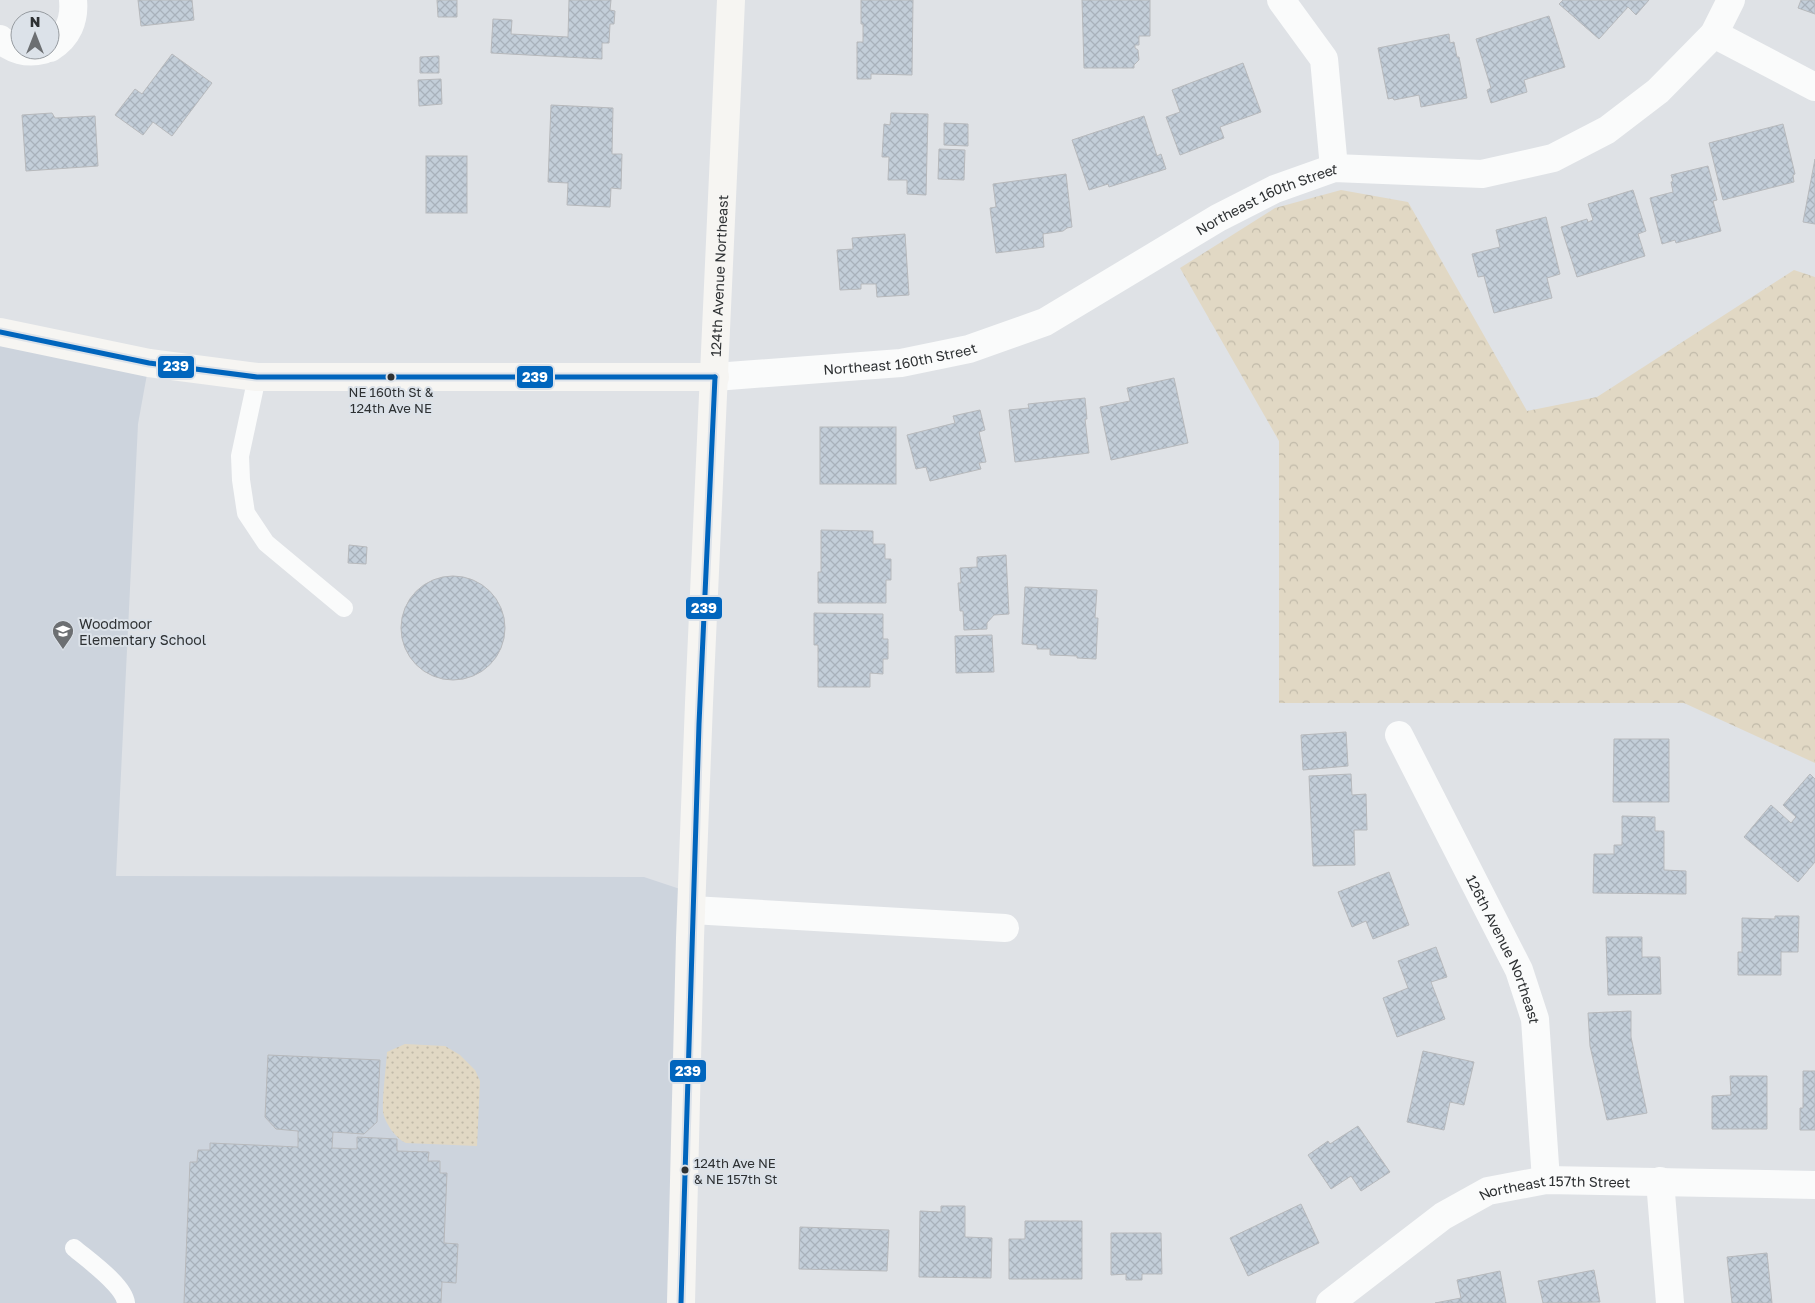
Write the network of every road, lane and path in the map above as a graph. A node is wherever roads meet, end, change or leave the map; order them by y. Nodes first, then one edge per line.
1 (73, 0) edge
2 (731, 0) edge
3 (1282, 0) edge
4 (1731, 0) edge
5 (1714, 34) junction
6 (60, 41) edge
7 (1815, 88) edge
8 (1334, 168) junction
9 (0, 332) edge
10 (258, 377) junction
11 (715, 377) junction
12 (344, 608) dead end
13 (1399, 735) dead end
14 (692, 910) junction
15 (1005, 928) dead end
16 (1546, 1180) junction
17 (1660, 1181) junction
18 (1815, 1185) edge
19 (74, 1248) dead end
20 (126, 1303) edge
21 (681, 1303) edge
22 (1330, 1303) edge
23 (1670, 1303) edge

1 - 6 street
2 - 11 street, 124th Avenue Northeast
3 - 8 street
4 - 5 street, Northeast 160th Street
5 - 7 street
5 - 8 street, Northeast 160th Street
8 - 11 street, Northeast 160th Street
9 - 10 street, Northeast 160th Street
10 - 11 street, Northeast 160th Street
10 - 12 lane
11 - 14 street, 124th Avenue Northeast
13 - 16 street, 126th Avenue Northeast
14 - 15 street
14 - 21 street, 124th Avenue Northeast
16 - 17 street, Northeast 157th Street
16 - 22 street, Northeast 157th Street
17 - 18 street, Northeast 157th Street
17 - 23 street
19 - 20 lane

